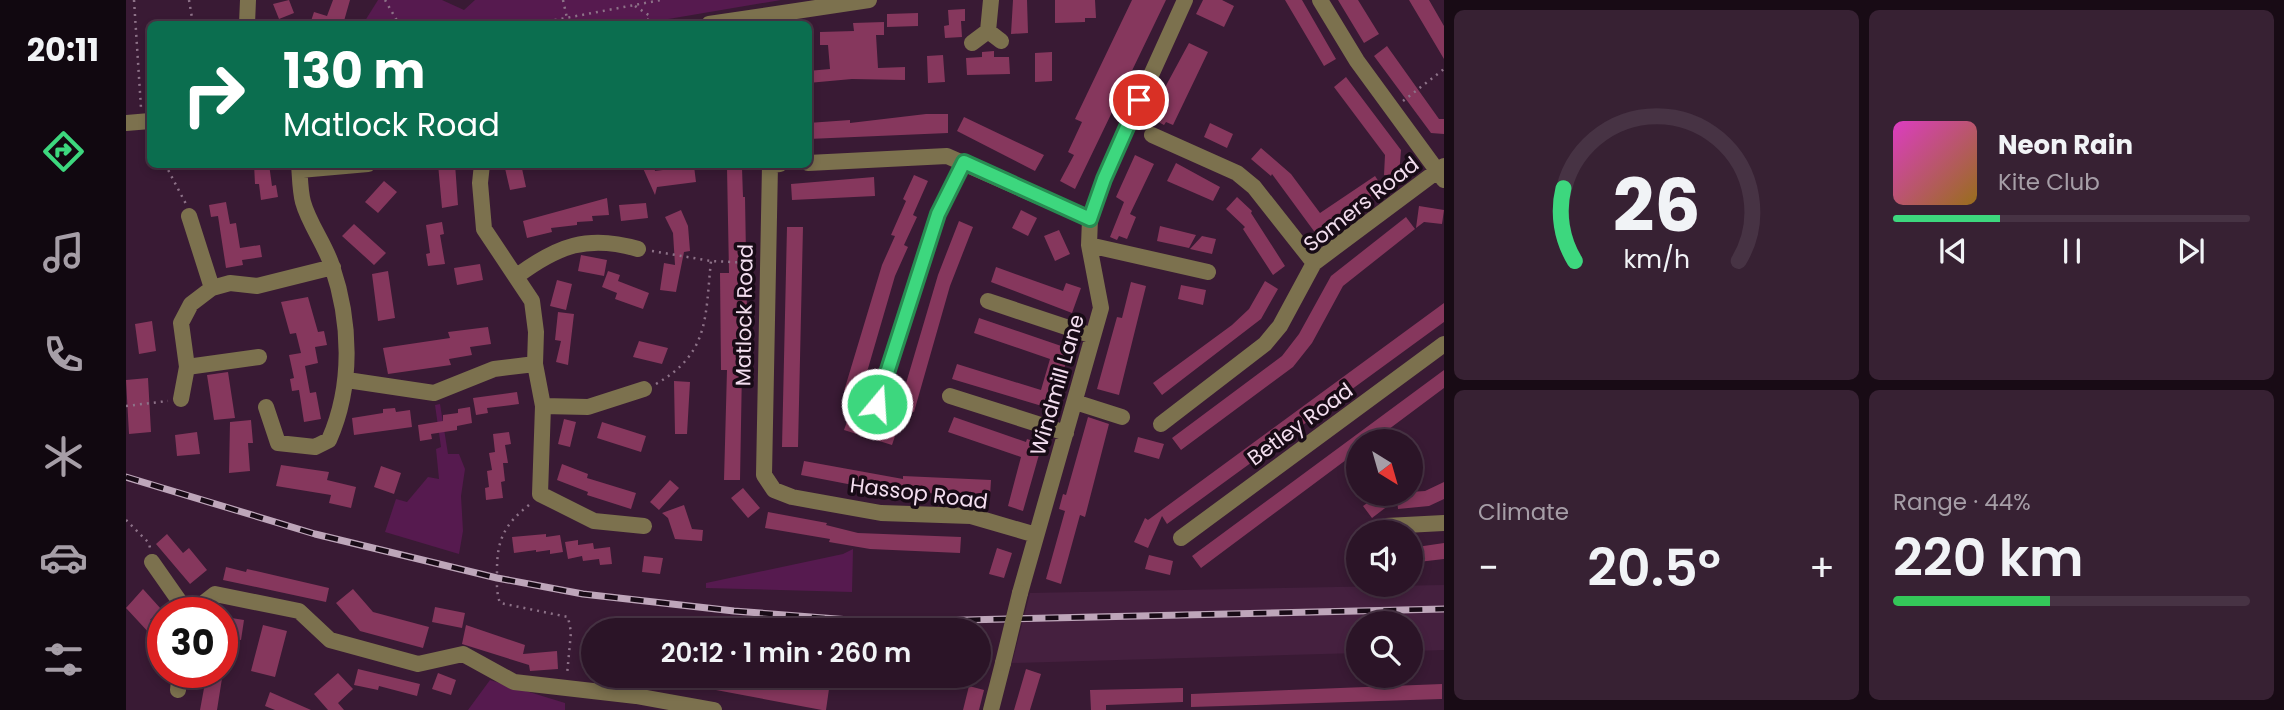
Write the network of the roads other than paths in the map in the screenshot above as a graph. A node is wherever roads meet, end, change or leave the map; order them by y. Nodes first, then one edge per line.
1 (248, 0) edge
2 (869, 0) edge
3 (991, 0) edge
4 (1185, 0) edge
5 (1320, 0) edge
6 (247, 21) edge
7 (729, 21) edge
8 (972, 43) dead end
9 (147, 122) edge
10 (126, 123) edge
11 (1152, 135) dead end
12 (964, 162) junction
13 (812, 163) edge
14 (300, 168) edge
15 (482, 168) edge
16 (770, 168) edge
17 (1442, 173) edge
18 (189, 216) road end
19 (1090, 219) junction
20 (1089, 245) junction
21 (638, 249) road end
22 (1314, 263) junction
23 (333, 267) junction
24 (1208, 272) dead end
25 (517, 276) junction
26 (212, 288) junction
27 (988, 301) dead end
28 (1093, 336) junction
29 (1444, 344) edge
30 (259, 357) dead end
31 (535, 364) junction
32 (187, 367) junction
33 (347, 380) junction
34 (644, 388) road end
35 (950, 396) dead end
36 (181, 399) road end
37 (1074, 402) junction
38 (877, 404) dead end
39 (543, 406) junction
40 (266, 408) dead end
41 (1122, 417) dead end
42 (1161, 424) dead end
43 (1066, 432) junction
44 (764, 475) joint
45 (1444, 523) edge
46 (1423, 524) edge
47 (644, 526) dead end
48 (1036, 536) junction
49 (1181, 538) dead end
50 (152, 562) road end
51 (176, 597) edge
52 (211, 597) edge
53 (230, 597) edge
54 (238, 599) edge
55 (636, 703) edge
56 (714, 710) edge
57 (991, 710) edge

1 - 6 street
2 - 7 street
3 - 8 street
4 - 19 street, Windmill Lane
5 - 17 street
9 - 10 street
11 - 22 street
12 - 13 street
12 - 19 street
12 - 38 street
14 - 23 street
15 - 25 street
16 - 44 street, Matlock Road
17 - 22 street, Somers Road
18 - 26 street
19 - 20 street, Windmill Lane
20 - 24 street
20 - 28 street, Windmill Lane
21 - 25 street
22 - 42 street, Somers Road
23 - 26 street
23 - 33 street
25 - 31 street
26 - 32 street
27 - 28 street
28 - 37 street, Windmill Lane
29 - 49 street, Betley Road
30 - 32 street
31 - 33 street
31 - 39 street
32 - 36 street
33 - 40 street
34 - 39 street
35 - 43 street
37 - 41 street
37 - 43 street, Windmill Lane
39 - 47 street
43 - 48 street, Windmill Lane
44 - 48 street, Hassop Road
45 - 46 street
48 - 57 street, Windmill Lane, bridge
50 - 51 street
52 - 53 street
54 - 55 street
55 - 56 street

